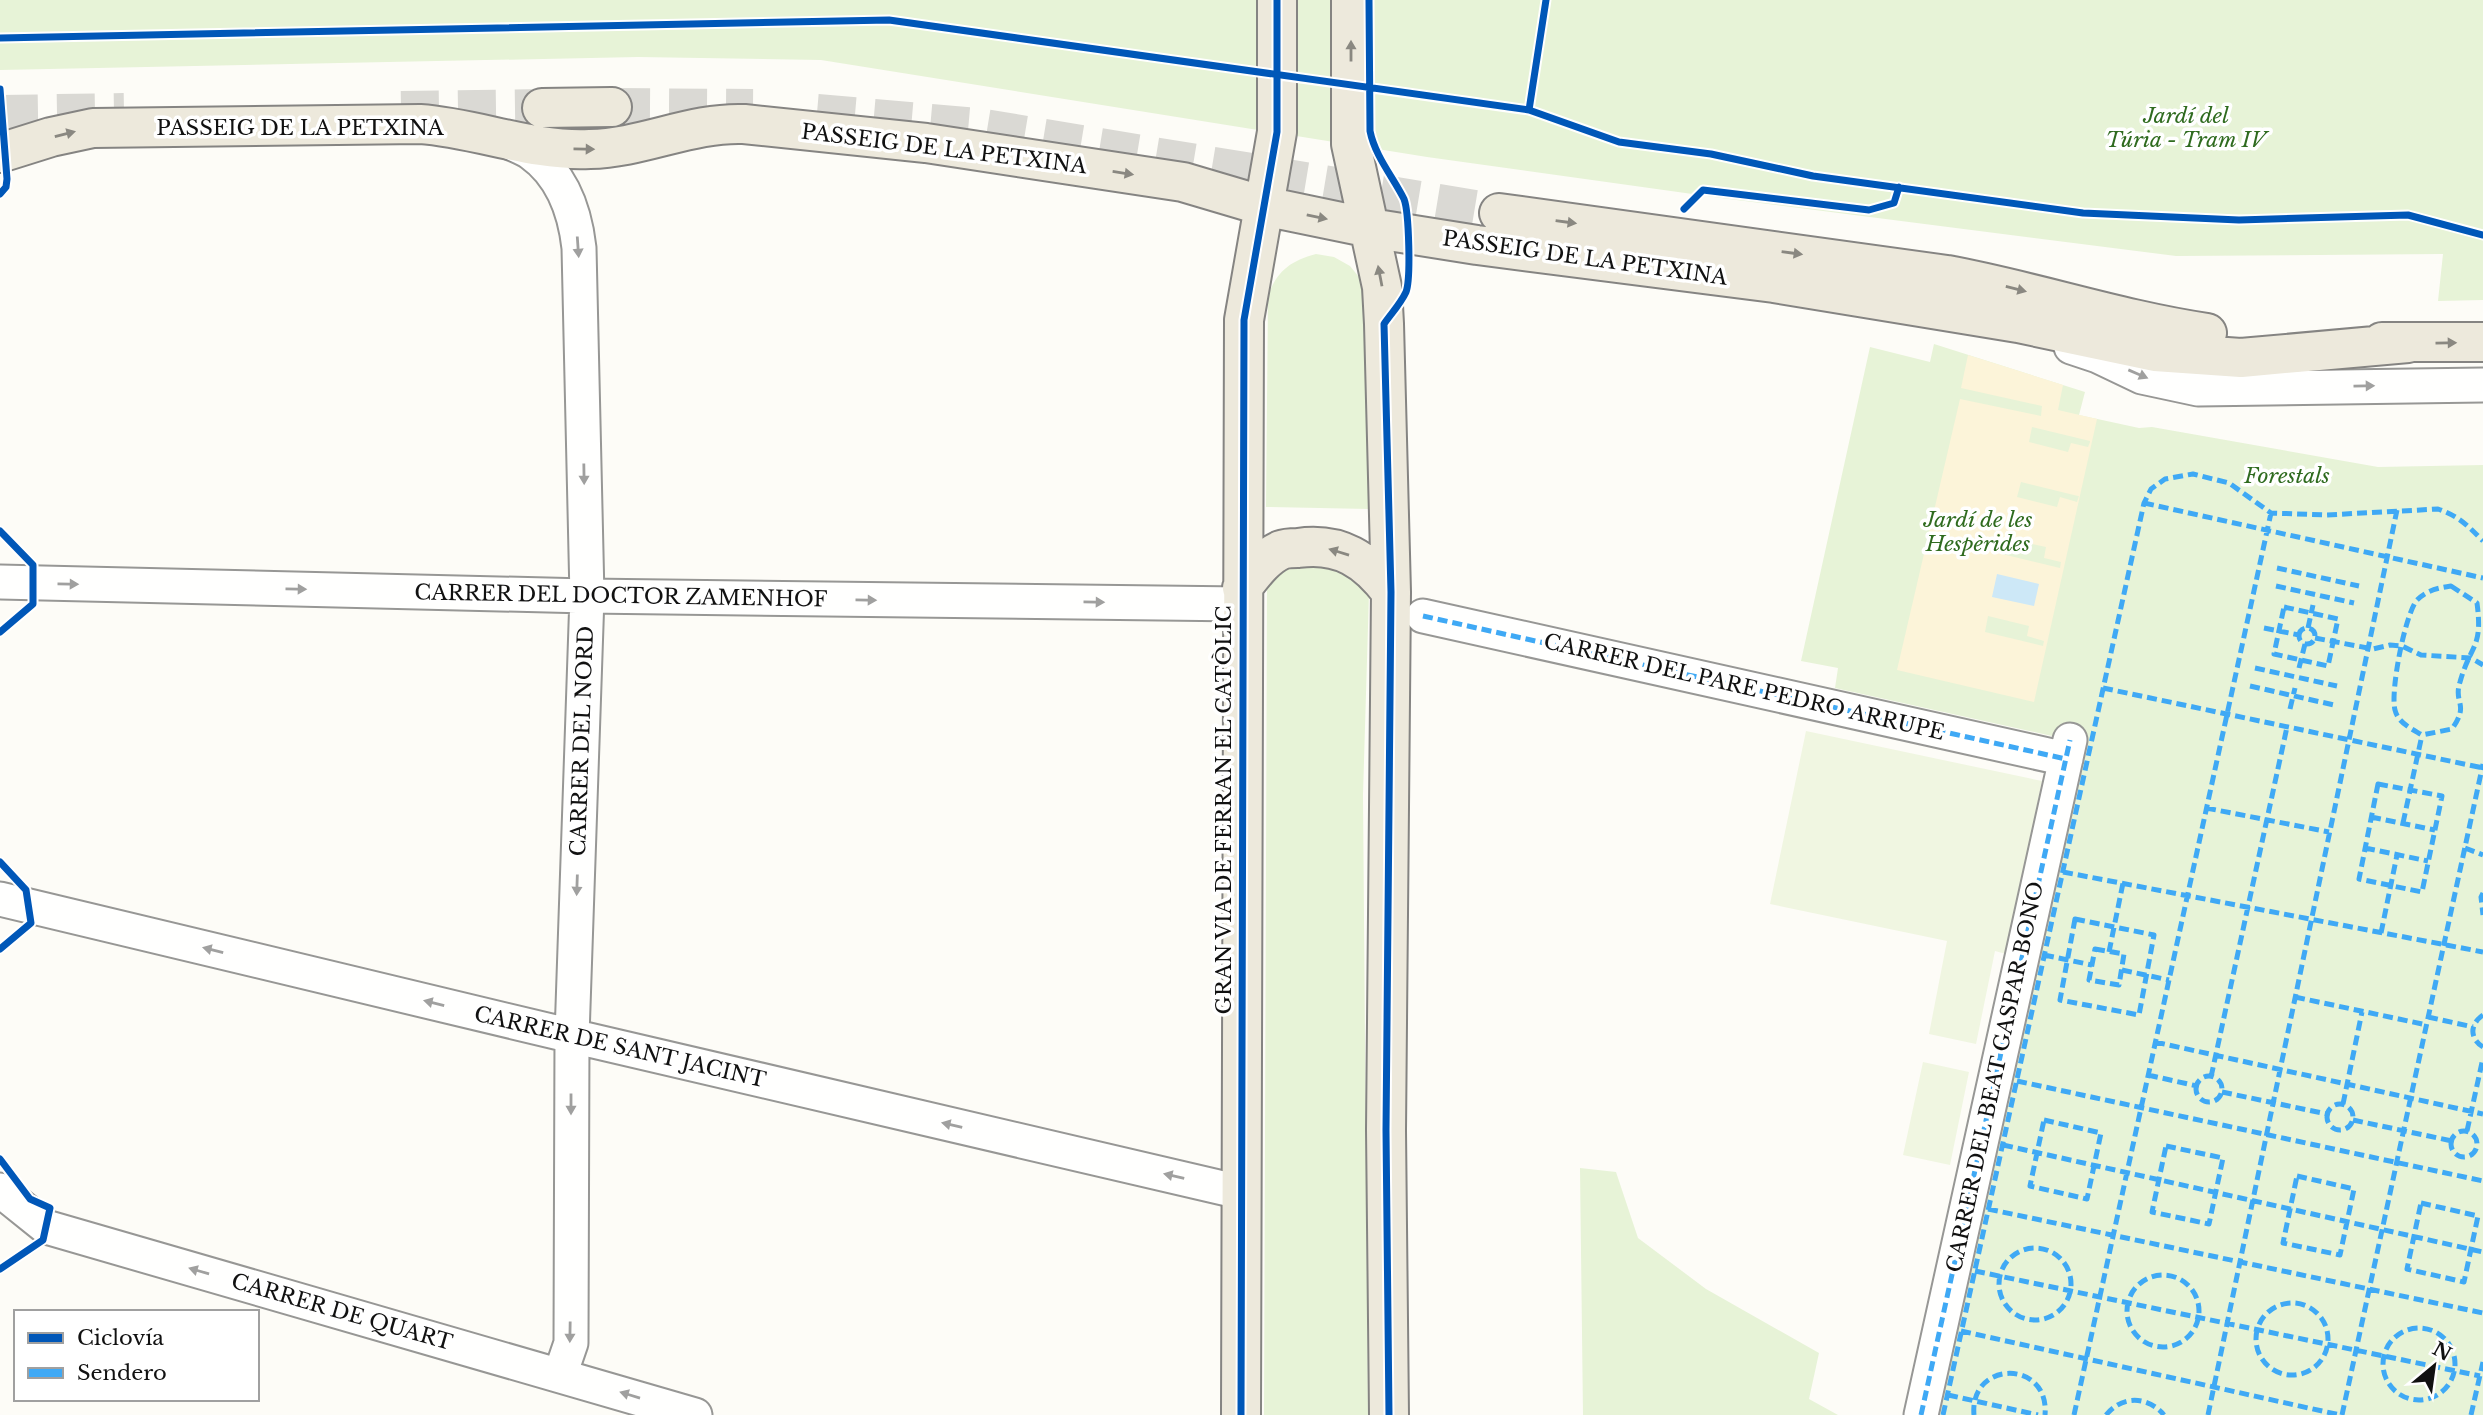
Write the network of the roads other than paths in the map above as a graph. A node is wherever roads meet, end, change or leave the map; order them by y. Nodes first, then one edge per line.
1 (1277, 0) edge
2 (1351, 0) edge
3 (612, 107) tunnel mouth
4 (542, 108) tunnel mouth
5 (501, 139) junction
6 (0, 153) edge
7 (1264, 206) junction
8 (1499, 213) tunnel mouth
9 (1370, 228) junction
10 (1885, 302) junction
11 (2483, 342) edge
12 (2408, 343) junction
13 (2483, 385) edge
14 (0, 582) edge
15 (1391, 593) junction
16 (587, 596) junction
17 (1242, 596) junction
18 (1423, 616) dead end
19 (2068, 749) joint
20 (0, 899) edge
21 (572, 1036) junction
22 (0, 1190) edge
23 (1240, 1192) junction
24 (560, 1375) junction
25 (695, 1415) edge
26 (1241, 1415) edge
27 (1388, 1415) edge
28 (1921, 1415) edge

1 - 7 main road, GRAN VIA DE FERRAN EL CATÒLIC
9 -> 2 main road
3 - 4 main road
6 -> 5 main road, PASSEIG DE LA PETXINA
5 -> 7 main road, PASSEIG DE LA PETXINA
5 -> 16 street, CARRER DEL NORD
7 -> 9 main road, PASSEIG DE LA PETXINA
7 - 17 main road, GRAN VIA DE FERRAN EL CATÒLIC
8 -> 12 main road, PASSEIG DE LA PETXINA
9 - 10 main road, PASSEIG DE LA PETXINA
15 -> 9 main road
10 - 12 main road, PASSEIG DE LA PETXINA
10 -> 13 street, PASSEIG DE LA PETXINA
12 -> 11 main road, PASSEIG DE LA PETXINA
14 -> 16 street, CARRER DEL DOCTOR ZAMENHOF
15 -> 17 main road
15 - 27 main road
16 -> 17 street, CARRER DEL DOCTOR ZAMENHOF
16 -> 21 street, CARRER DEL NORD
17 - 23 main road, GRAN VIA DE FERRAN EL CATÒLIC
18 - 19 street, CARRER DEL PARE PEDRO ARRUPE
19 - 28 street, CARRER DEL BEAT GASPAR BONO
21 -> 20 street, CARRER DE SANT JACINT
23 -> 21 street, CARRER DE SANT JACINT
21 -> 24 street, CARRER DEL NORD
24 -> 22 street, CARRER DE QUART
23 - 26 main road, GRAN VIA DE FERRAN EL CATÒLIC
25 -> 24 street, CARRER DE QUART

